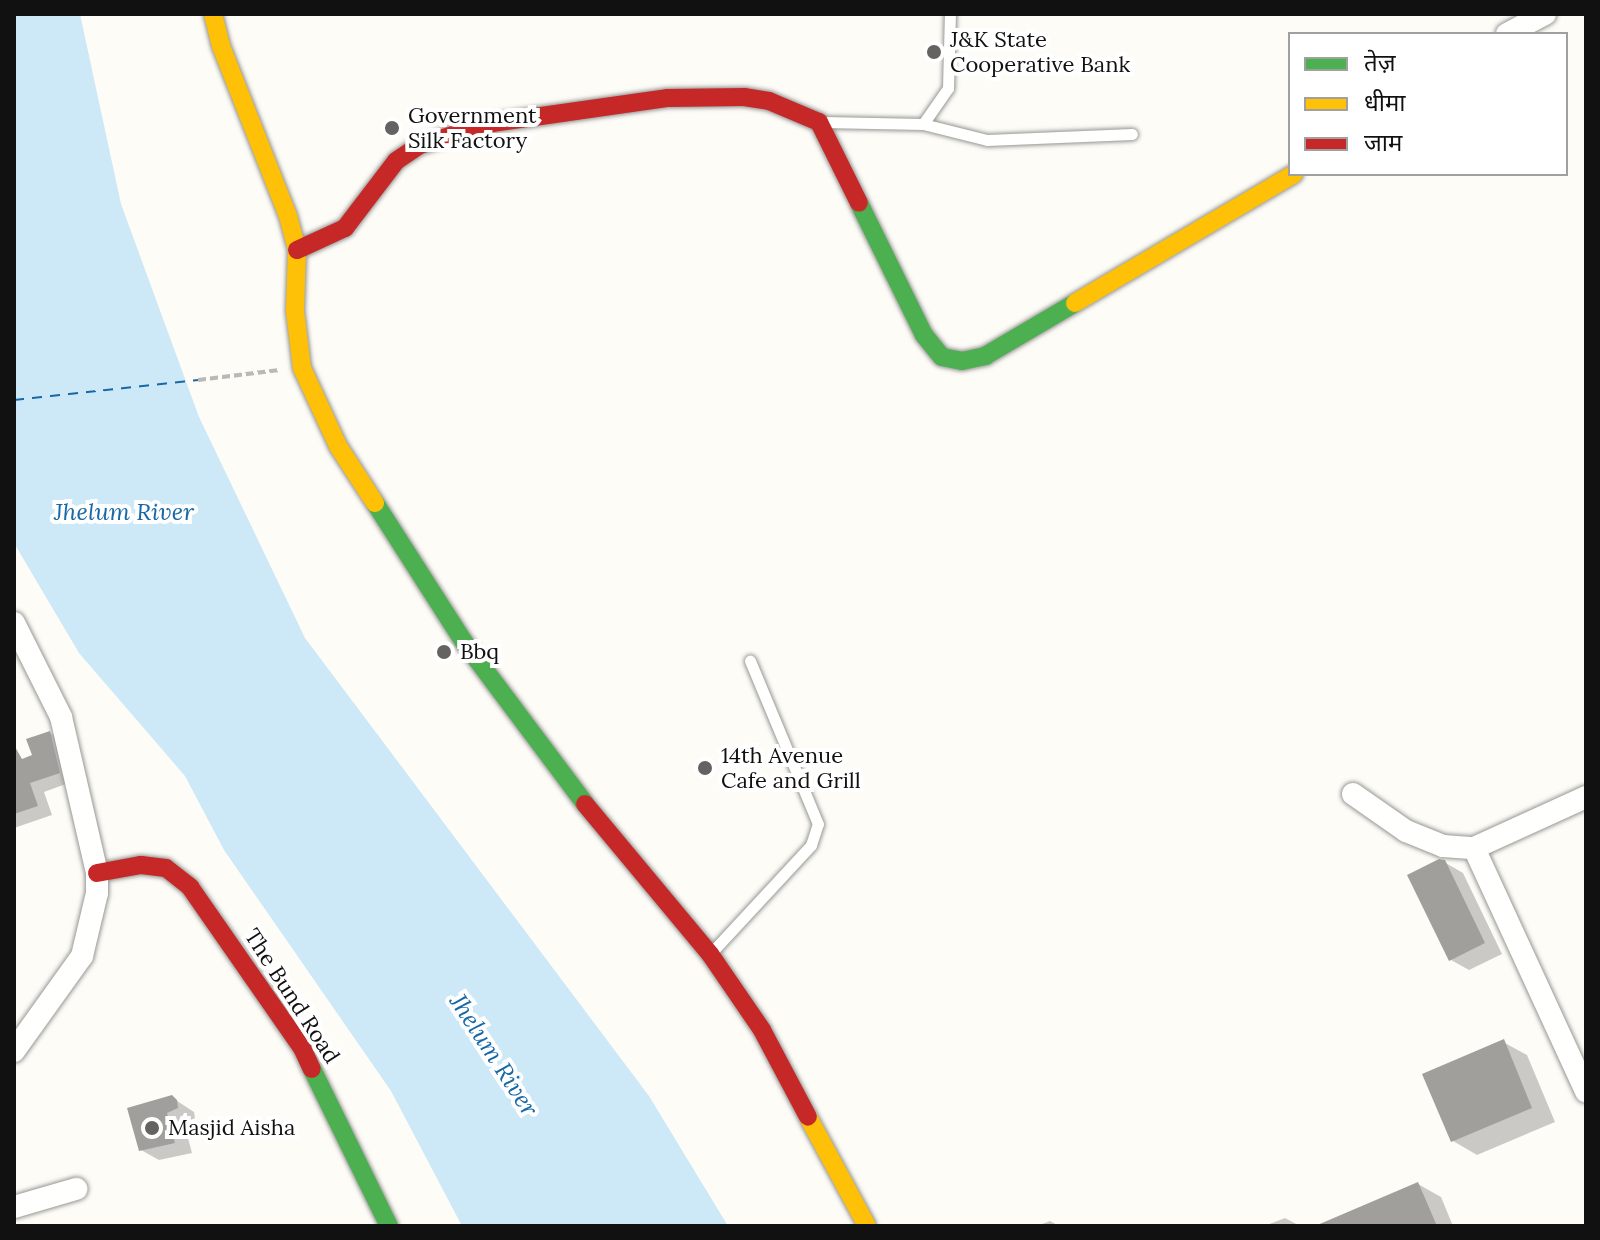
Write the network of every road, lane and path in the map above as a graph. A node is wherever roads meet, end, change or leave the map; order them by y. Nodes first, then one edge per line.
1 (213, 14) edge
2 (950, 14) edge
3 (1545, 14) edge
4 (1511, 32) edge
5 (819, 122) junction
6 (923, 124) junction
7 (1132, 134) dead end
8 (1291, 176) edge
9 (297, 250) junction
10 (302, 368) junction
11 (198, 380) dead end
12 (14, 623) edge
13 (750, 661) dead end
14 (1353, 794) dead end
15 (1586, 797) edge
16 (1474, 848) junction
17 (97, 873) junction
18 (710, 954) junction
19 (14, 1051) edge
20 (1586, 1092) edge
21 (76, 1189) dead end
22 (14, 1207) edge
23 (389, 1226) edge
24 (867, 1226) edge

1 - 9 street
2 - 6 lane
3 - 4 street
5 - 6 lane
5 - 8 street
5 - 9 street
6 - 7 lane
9 - 10 street
10 - 11 path
10 - 18 street
12 - 17 street
13 - 18 lane
14 - 16 street
15 - 16 street
16 - 20 street
17 - 19 street
17 - 23 street, The Bund Road
18 - 24 street
21 - 22 street

